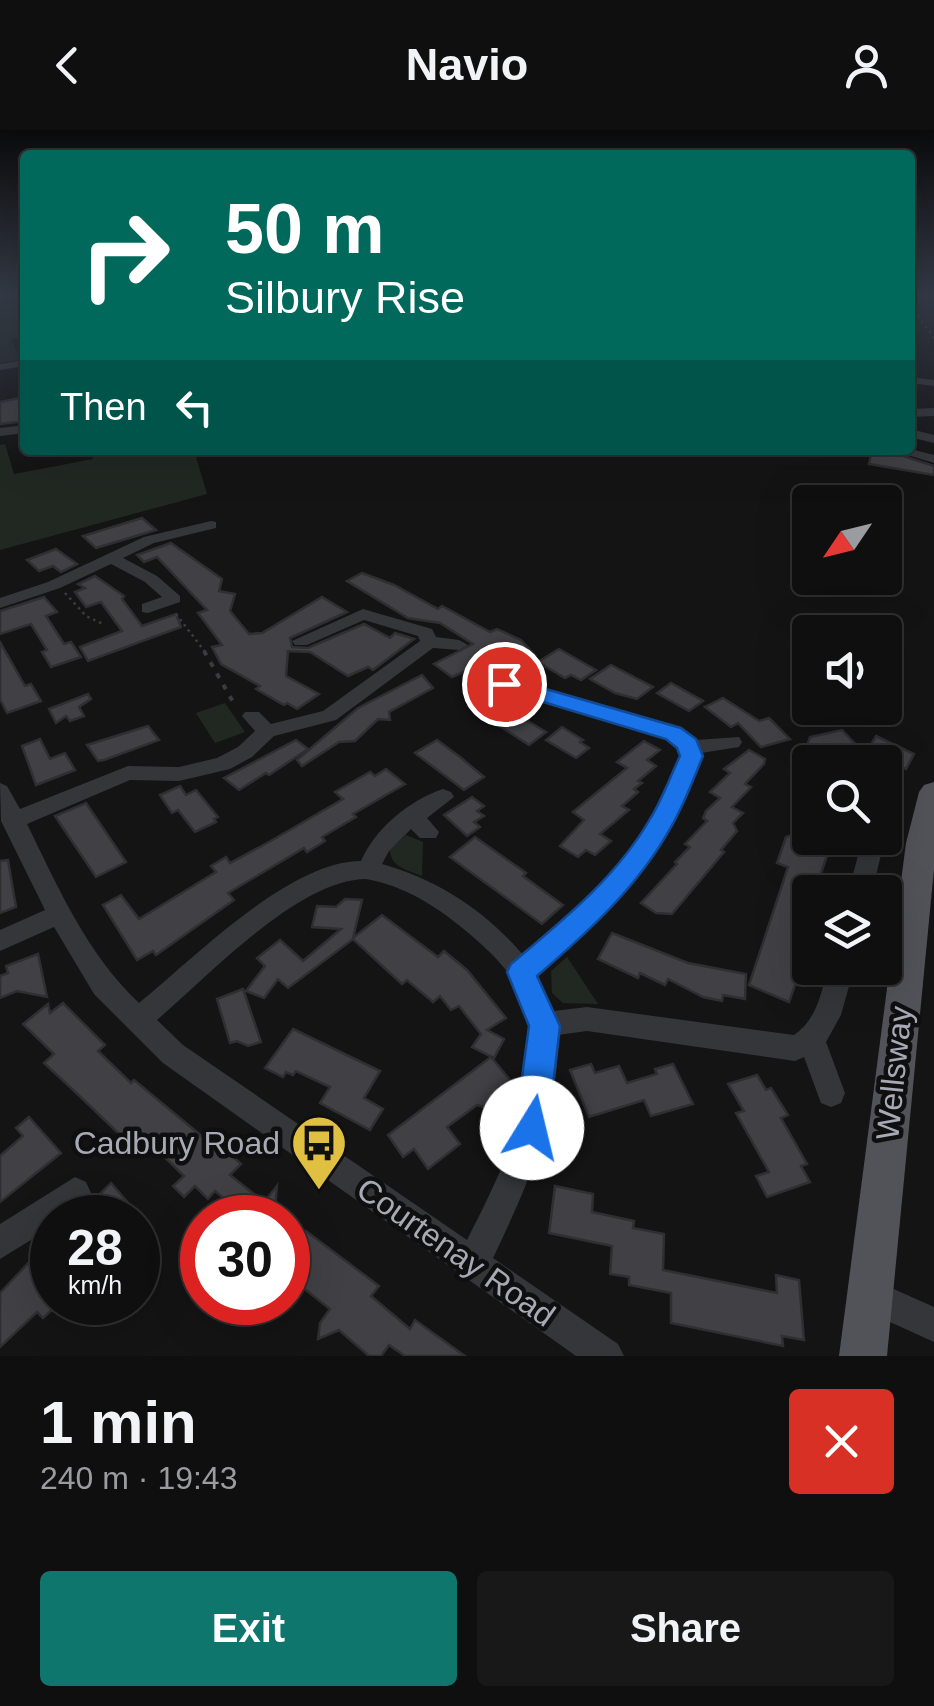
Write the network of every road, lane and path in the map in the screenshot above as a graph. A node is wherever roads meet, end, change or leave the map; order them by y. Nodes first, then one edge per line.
1 (211, 525) dead end
2 (110, 557) junction
3 (54, 586) junction
4 (0, 603) edge
5 (178, 604) junction
6 (148, 608) dead end
7 (103, 624) dead end
8 (301, 641) dead end
9 (429, 642) junction
10 (459, 646) dead end
11 (504, 684) dead end
12 (259, 724) junction
13 (732, 742) dead end
14 (690, 748) junction
15 (0, 791) edge
16 (934, 792) edge
17 (442, 798) dead end
18 (12, 821) junction
19 (369, 868) junction
20 (58, 914) junction
21 (0, 941) edge
22 (521, 972) junction
23 (837, 985) edge
24 (137, 1021) junction
25 (544, 1026) junction
26 (812, 1042) junction
27 (831, 1093) dead end
28 (74, 1193) dead end
29 (0, 1243) edge
30 (472, 1264) junction
31 (869, 1295) junction
32 (934, 1325) edge
33 (606, 1356) edge
34 (863, 1356) edge

1 - 2 street
2 - 3 street
2 - 5 street
3 - 4 street
3 - 7 path
5 - 6 street
5 - 12 path
8 - 9 street
9 - 10 street
9 - 12 street
11 - 14 street
12 - 18 street
13 - 14 street
14 - 22 street
15 - 18 street, Courtenay Road
16 - 31 main road, Wellsway
17 - 19 street
18 - 20 street, Courtenay Road
19 - 22 street
19 - 24 street
20 - 21 street
20 - 24 street, Courtenay Road
22 - 25 street
23 - 26 street
24 - 30 street, Courtenay Road
25 - 26 street
25 - 30 street
26 - 27 street
28 - 29 street
30 - 33 street, Courtenay Road
31 - 32 street
31 - 34 main road, Wellsway

